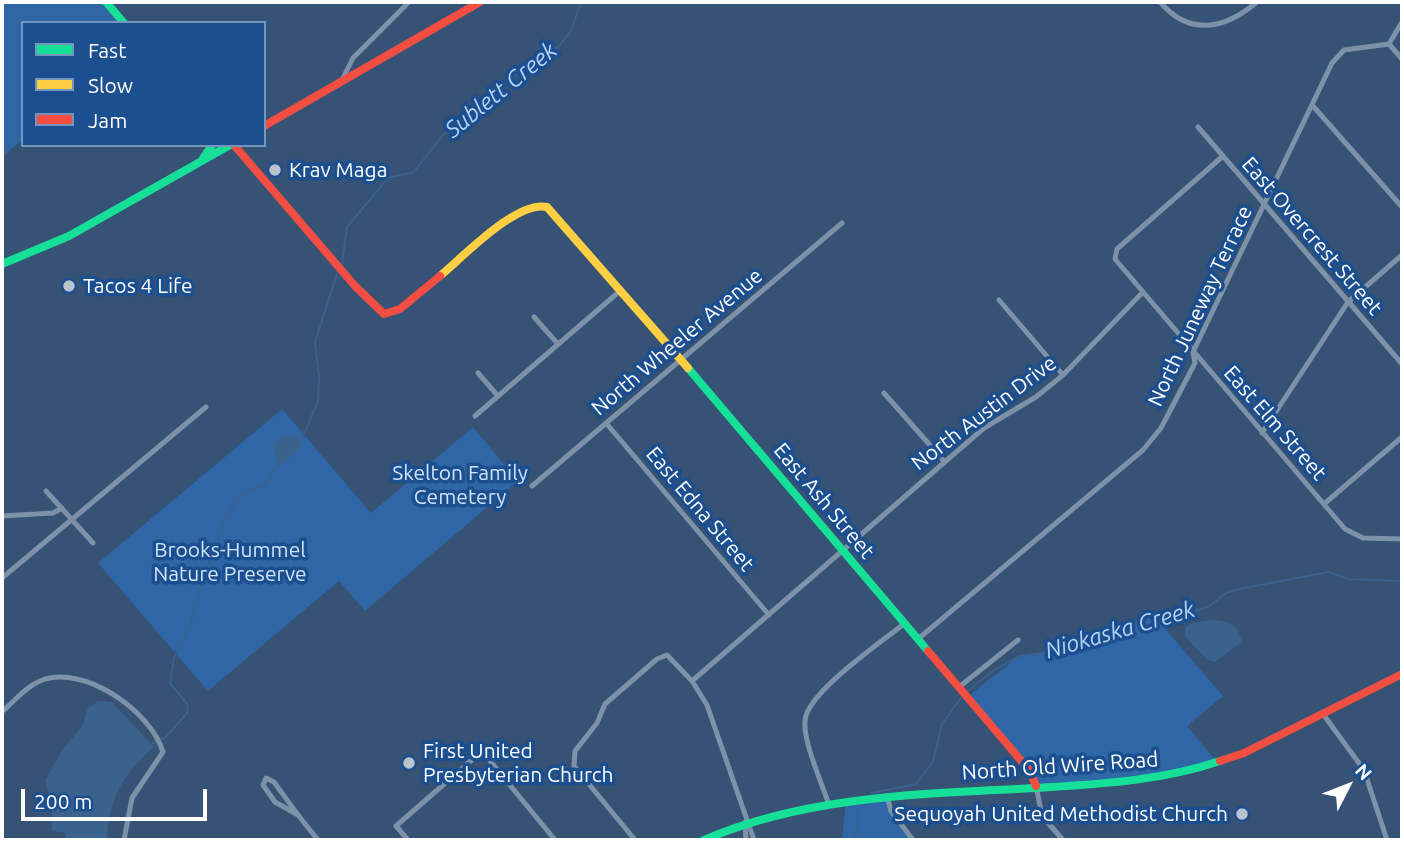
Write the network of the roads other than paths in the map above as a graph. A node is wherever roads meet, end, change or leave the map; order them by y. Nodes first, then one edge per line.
1 (106, 2) edge
2 (409, 2) edge
3 (480, 2) edge
4 (1160, 2) edge
5 (1257, 2) edge
6 (122, 21) edge
7 (1402, 22) edge
8 (1389, 44) junction
9 (1402, 59) edge
10 (341, 82) junction
11 (1313, 106) junction
12 (266, 125) edge
13 (1198, 127) dead end
14 (211, 147) edge
15 (228, 147) edge
16 (234, 147) edge
17 (1223, 156) junction
18 (201, 162) junction
19 (1263, 205) junction
20 (1402, 207) edge
21 (842, 223) dead end
22 (1402, 255) edge
23 (2, 264) edge
24 (622, 289) junction
25 (1142, 293) junction
26 (999, 300) dead end
27 (1348, 302) junction
28 (534, 317) dead end
29 (558, 344) junction
30 (1193, 352) junction
31 (681, 359) junction
32 (1402, 365) edge
33 (478, 373) dead end
34 (1063, 375) junction
35 (884, 393) dead end
36 (498, 396) junction
37 (206, 407) dead end
38 (475, 416) dead end
39 (606, 423) junction
40 (1262, 433) junction
41 (1402, 437) edge
42 (944, 461) junction
43 (532, 485) dead end
44 (46, 491) dead end
45 (1324, 505) junction
46 (62, 508) junction
47 (2, 516) edge
48 (72, 519) junction
49 (1402, 539) edge
50 (93, 543) dead end
51 (842, 551) junction
52 (2, 578) edge
53 (769, 615) junction
54 (905, 623) junction
55 (918, 639) junction
56 (1018, 640) dead end
57 (1402, 674) edge
58 (692, 681) junction
59 (959, 687) junction
60 (2, 712) edge
61 (1323, 714) junction
62 (1035, 786) junction
63 (887, 796) junction
64 (829, 805) junction
65 (298, 814) junction
66 (745, 822) junction
67 (124, 840) edge
68 (318, 840) edge
69 (408, 840) edge
70 (555, 840) edge
71 (635, 840) edge
72 (704, 840) edge
73 (746, 840) edge
74 (754, 840) edge
75 (913, 840) edge
76 (1063, 840) edge
77 (1387, 840) edge

1 - 6 street
2 - 10 street
3 - 10 street
4 - 5 street
7 - 8 street
8 - 9 street
8 - 11 street, North Juneway Terrace
10 - 12 street
11 - 19 street, North Juneway Terrace
11 - 20 street
13 - 17 street, East Overcrest Street
14 - 18 street
15 - 18 street
16 - 24 street, East Ash Street
17 - 19 street, East Overcrest Street
17 - 25 street
18 - 23 street
19 - 27 street, East Overcrest Street
19 - 30 street, North Juneway Terrace
21 - 31 street, North Wheeler Avenue
22 - 27 street
24 - 29 street
24 - 31 street, East Ash Street
25 - 30 street, East Elm Street
25 - 34 street, North Austin Drive
26 - 34 street
27 - 32 street, East Overcrest Street
27 - 40 street
28 - 29 street
29 - 36 street
30 - 40 street, East Elm Street
30 - 55 street, North Juneway Terrace
31 - 39 street, North Wheeler Avenue
31 - 51 street, East Ash Street
33 - 36 street
34 - 42 street, North Austin Drive
35 - 42 street
36 - 38 street
37 - 48 street
39 - 43 street, North Wheeler Avenue
39 - 53 street, East Edna Street
40 - 45 street, East Elm Street
41 - 45 street
42 - 51 street, North Austin Drive
44 - 46 street
45 - 49 street, East Elm Street
46 - 47 street
46 - 48 street
48 - 50 street
48 - 52 street
51 - 53 street, North Austin Drive
51 - 54 street, East Ash Street
53 - 58 street, North Austin Drive
54 - 55 street, East Ash Street
54 - 64 street
55 - 59 street, East Ash Street
56 - 59 street
57 - 61 street, North Old Wire Road
58 - 66 street
58 - 71 street
59 - 62 street, East Ash Street
60 - 67 street
61 - 62 street, North Old Wire Road
61 - 77 street
62 - 63 street, North Old Wire Road
62 - 76 street, East Ash Street
63 - 64 street, North Old Wire Road
63 - 75 street
64 - 66 street, North Old Wire Road
65 - 65 street
65 - 68 street
66 - 72 street, North Old Wire Road
66 - 73 street
66 - 74 street
69 - 70 street

